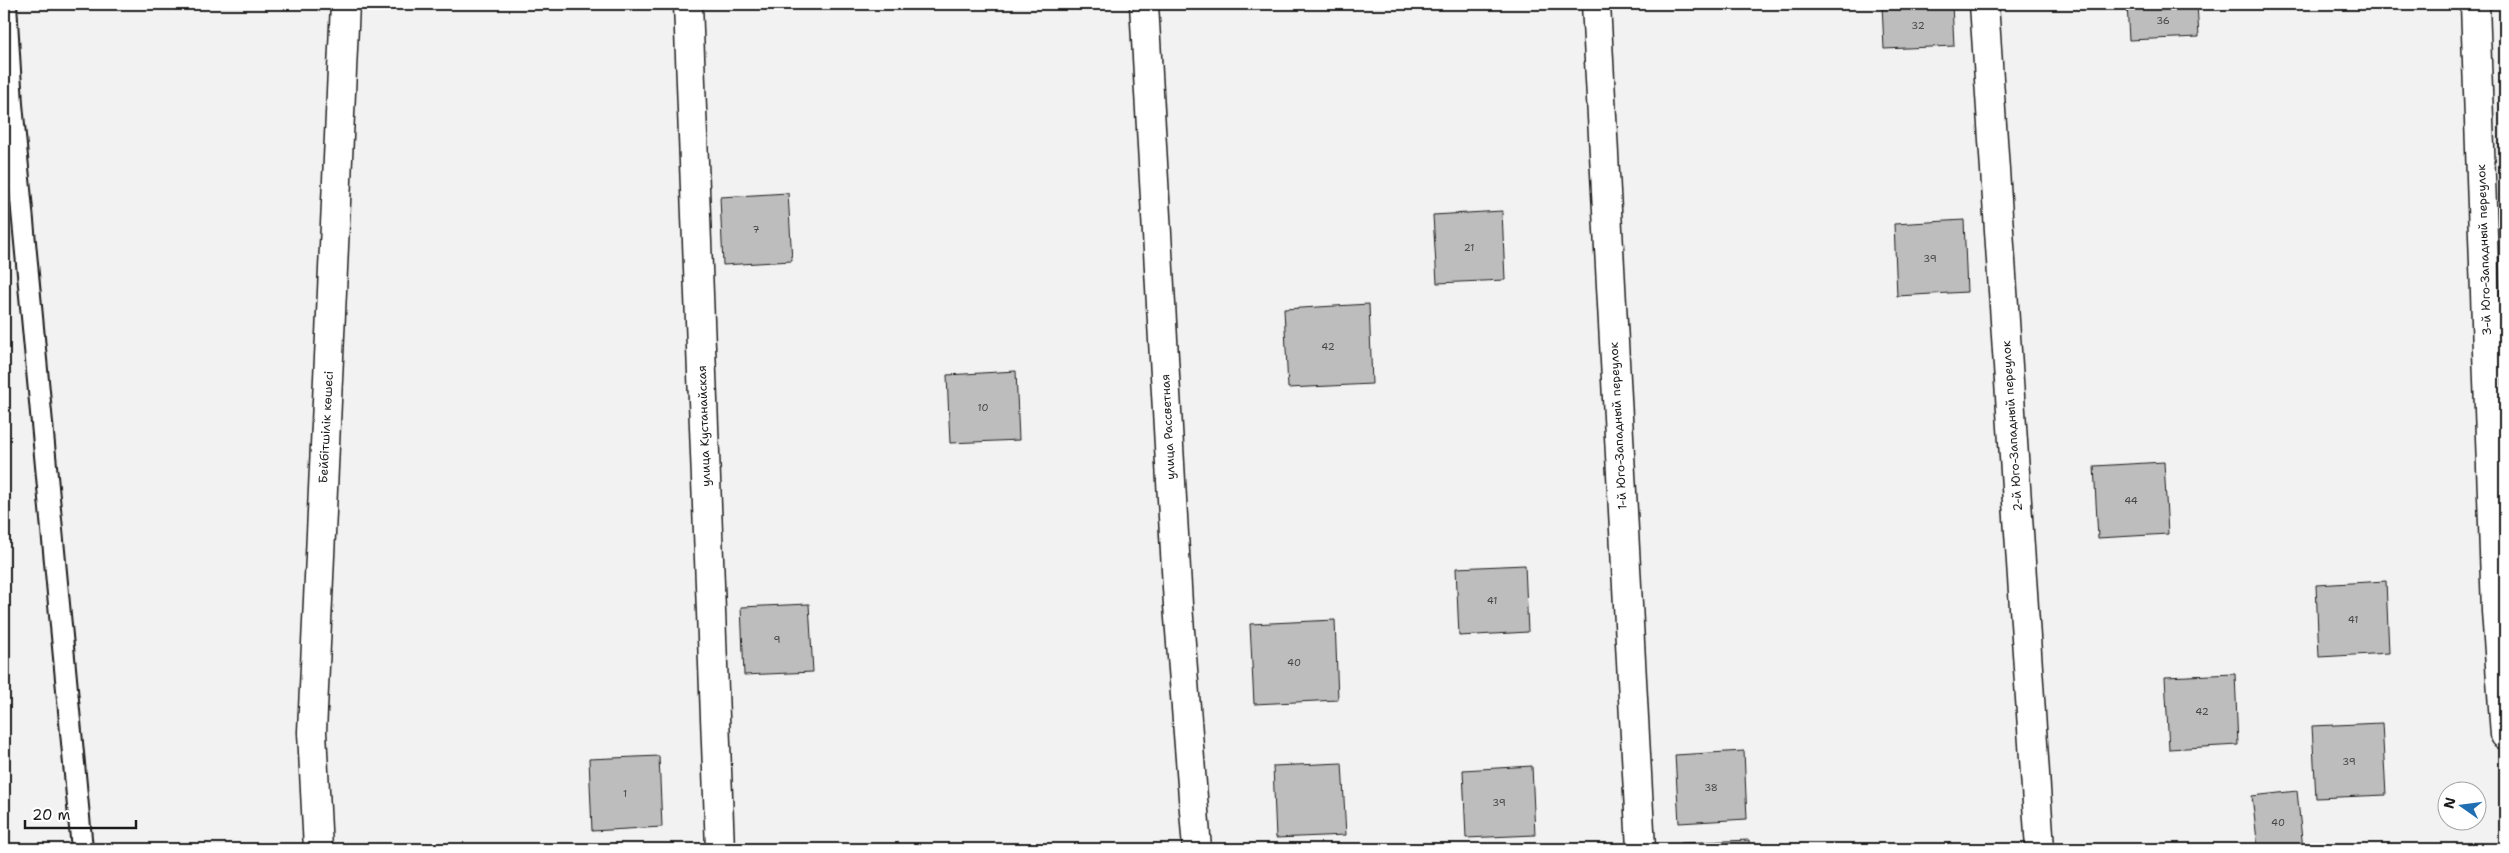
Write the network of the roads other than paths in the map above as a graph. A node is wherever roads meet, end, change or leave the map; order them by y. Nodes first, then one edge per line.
1 (6, 4) edge
2 (346, 4) edge
3 (688, 4) edge
4 (1144, 4) edge
5 (1596, 4) edge
6 (1984, 4) edge
7 (2475, 4) edge
8 (8, 105) edge
9 (2505, 736) edge
10 (82, 849) edge
11 (318, 849) edge
12 (720, 849) edge
13 (1197, 849) edge
14 (1640, 849) edge
15 (2040, 849) edge

1 - 8 lane
2 - 11 street, Бейбітшілік көшесі
3 - 12 street, улица Кустанайская
4 - 13 street, улица Рассветная
5 - 14 street, 1-й Юго-Западный переулок
6 - 15 street, 2-й Юго-Западный переулок
7 - 9 street, 3-й Юго-Западный переулок
8 - 10 lane

